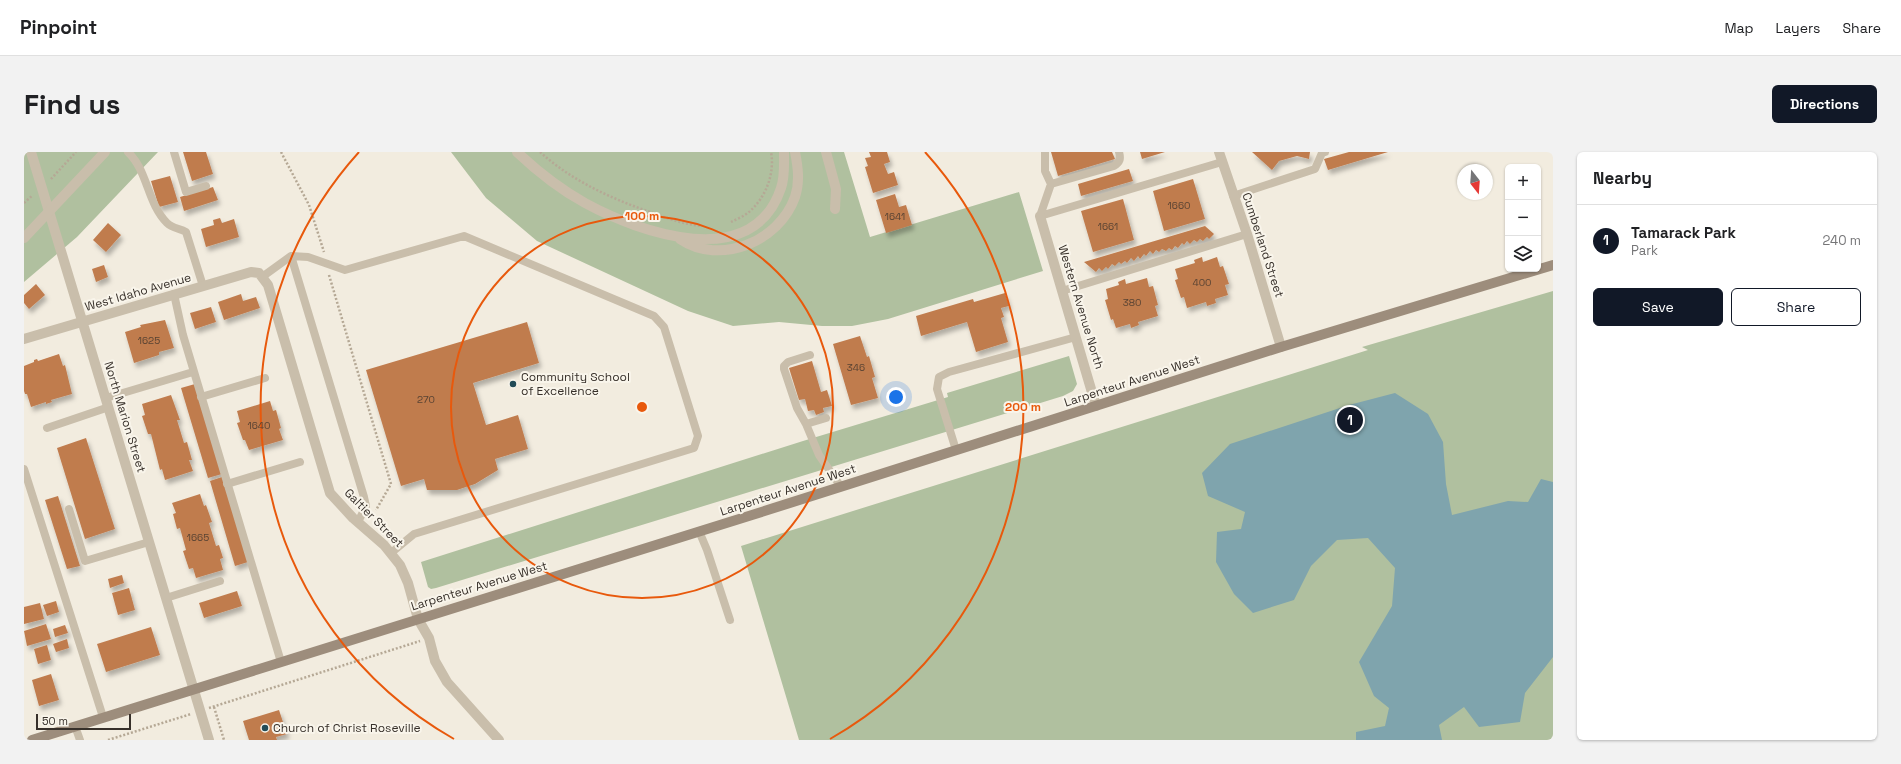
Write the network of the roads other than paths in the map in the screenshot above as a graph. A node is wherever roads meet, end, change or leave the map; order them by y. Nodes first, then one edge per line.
1 (31, 152) edge
2 (106, 152) edge
3 (128, 152) edge
4 (174, 152) edge
5 (517, 152) edge
6 (784, 152) edge
7 (796, 152) edge
8 (826, 152) edge
9 (1045, 152) edge
10 (1119, 152) edge
11 (1325, 152) edge
12 (1221, 157) edge
13 (1051, 184) junction
14 (206, 186) dead end
15 (1233, 196) junction
16 (835, 209) dead end
17 (49, 211) junction
18 (1040, 216) junction
19 (1247, 234) junction
20 (24, 238) edge
21 (678, 238) junction
22 (291, 256) junction
23 (1553, 266) edge
24 (261, 275) junction
25 (203, 286) junction
26 (1062, 291) junction
27 (174, 294) junction
28 (83, 322) junction
29 (1076, 337) junction
30 (24, 339) edge
31 (1281, 347) junction
32 (810, 355) dead end
33 (194, 372) junction
34 (265, 378) dead end
35 (201, 398) junction
36 (107, 402) junction
37 (1096, 406) junction
38 (826, 418) dead end
39 (806, 424) junction
40 (47, 428) dead end
41 (956, 450) junction
42 (300, 462) dead end
43 (24, 469) edge
44 (227, 484) junction
45 (841, 487) junction
46 (69, 509) dead end
47 (358, 522) junction
48 (699, 531) junction
49 (149, 542) junction
50 (391, 553) junction
51 (220, 581) dead end
52 (166, 598) junction
53 (418, 619) junction
54 (730, 620) dead end
55 (281, 662) junction
56 (194, 689) junction
57 (103, 717) junction
58 (75, 726) junction
59 (32, 740) edge
60 (80, 740) edge
61 (209, 740) edge
62 (499, 740) edge

1 - 17 street, North Marion Street
2 - 17 street
3 - 25 lane
4 - 14 lane
5 - 21 street
6 - 21 street
7 - 21 street
8 - 16 street
9 - 13 lane
10 - 13 lane
11 - 15 lane
12 - 15 street, Cumberland Street
12 - 18 lane
13 - 18 lane
15 - 19 street, Cumberland Street
17 - 20 street
17 - 28 street, North Marion Street
18 - 26 street, Western Avenue North
19 - 26 lane
19 - 31 street, Cumberland Street
22 - 24 lane
22 - 47 lane
22 - 50 lane
23 - 31 main road, Larpenteur Avenue West
24 - 25 street, West Idaho Avenue
24 - 47 street, Galtier Street
25 - 27 street, West Idaho Avenue
26 - 29 street, Western Avenue North
27 - 28 street, West Idaho Avenue
27 - 33 lane
28 - 30 street, West Idaho Avenue
28 - 36 street, North Marion Street
29 - 37 street, Western Avenue North
29 - 41 lane
31 - 37 main road, Larpenteur Avenue West
32 - 39 lane
33 - 35 lane
33 - 36 lane
34 - 35 lane
35 - 44 lane
36 - 40 lane
36 - 49 street, North Marion Street
37 - 41 main road, Larpenteur Avenue West
38 - 39 lane
39 - 45 lane
41 - 45 main road, Larpenteur Avenue West
42 - 44 lane
43 - 57 lane
44 - 55 lane
45 - 48 main road, Larpenteur Avenue West
46 - 49 lane
47 - 50 street, Galtier Street
48 - 53 main road, Larpenteur Avenue West
48 - 54 lane
49 - 52 street, North Marion Street
50 - 53 street, Galtier Street
51 - 52 lane
52 - 56 street, North Marion Street
53 - 55 main road, Larpenteur Avenue West
53 - 62 street, Galtier Street
55 - 56 main road, Larpenteur Avenue West
56 - 57 main road, Larpenteur Avenue West
56 - 61 street, North Marion Street
57 - 58 main road, Larpenteur Avenue West
58 - 59 main road, Larpenteur Avenue West
58 - 60 lane

